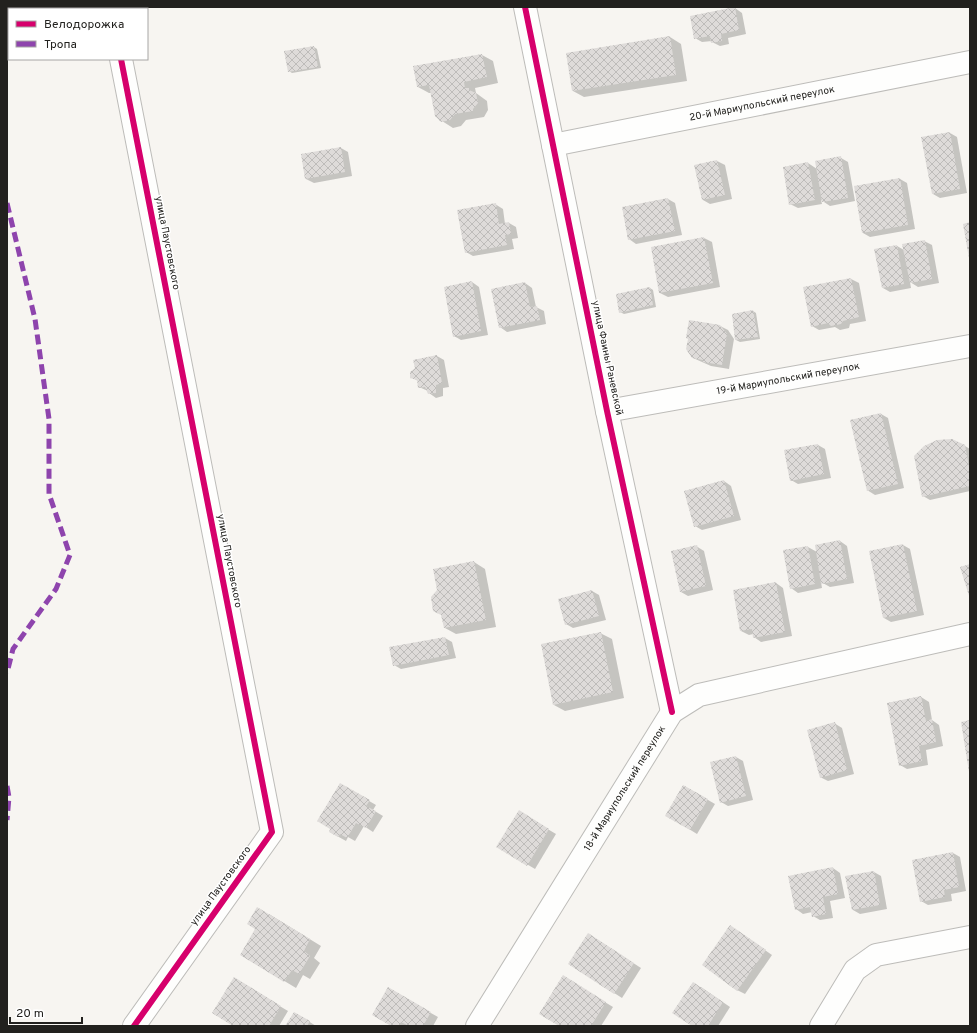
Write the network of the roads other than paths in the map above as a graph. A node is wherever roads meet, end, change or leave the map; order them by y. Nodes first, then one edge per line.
1 (525, 7) edge
2 (121, 60) edge
3 (970, 62) edge
4 (553, 145) junction
5 (970, 346) edge
6 (607, 411) junction
7 (970, 634) edge
8 (672, 712) junction
9 (970, 937) edge
10 (134, 1026) edge
11 (477, 1026) edge
12 (821, 1026) edge

1 - 4 street, улица Фаины Раневской
2 - 10 street, улица Паустовского
3 - 4 street, 20-й Мариупольский переулок
4 - 6 street, улица Фаины Раневской
5 - 6 street, 19-й Мариупольский переулок
6 - 8 street, улица Фаины Раневской
7 - 8 street, 18-й Мариупольский переулок
8 - 11 street, 18-й Мариупольский переулок
9 - 12 street

